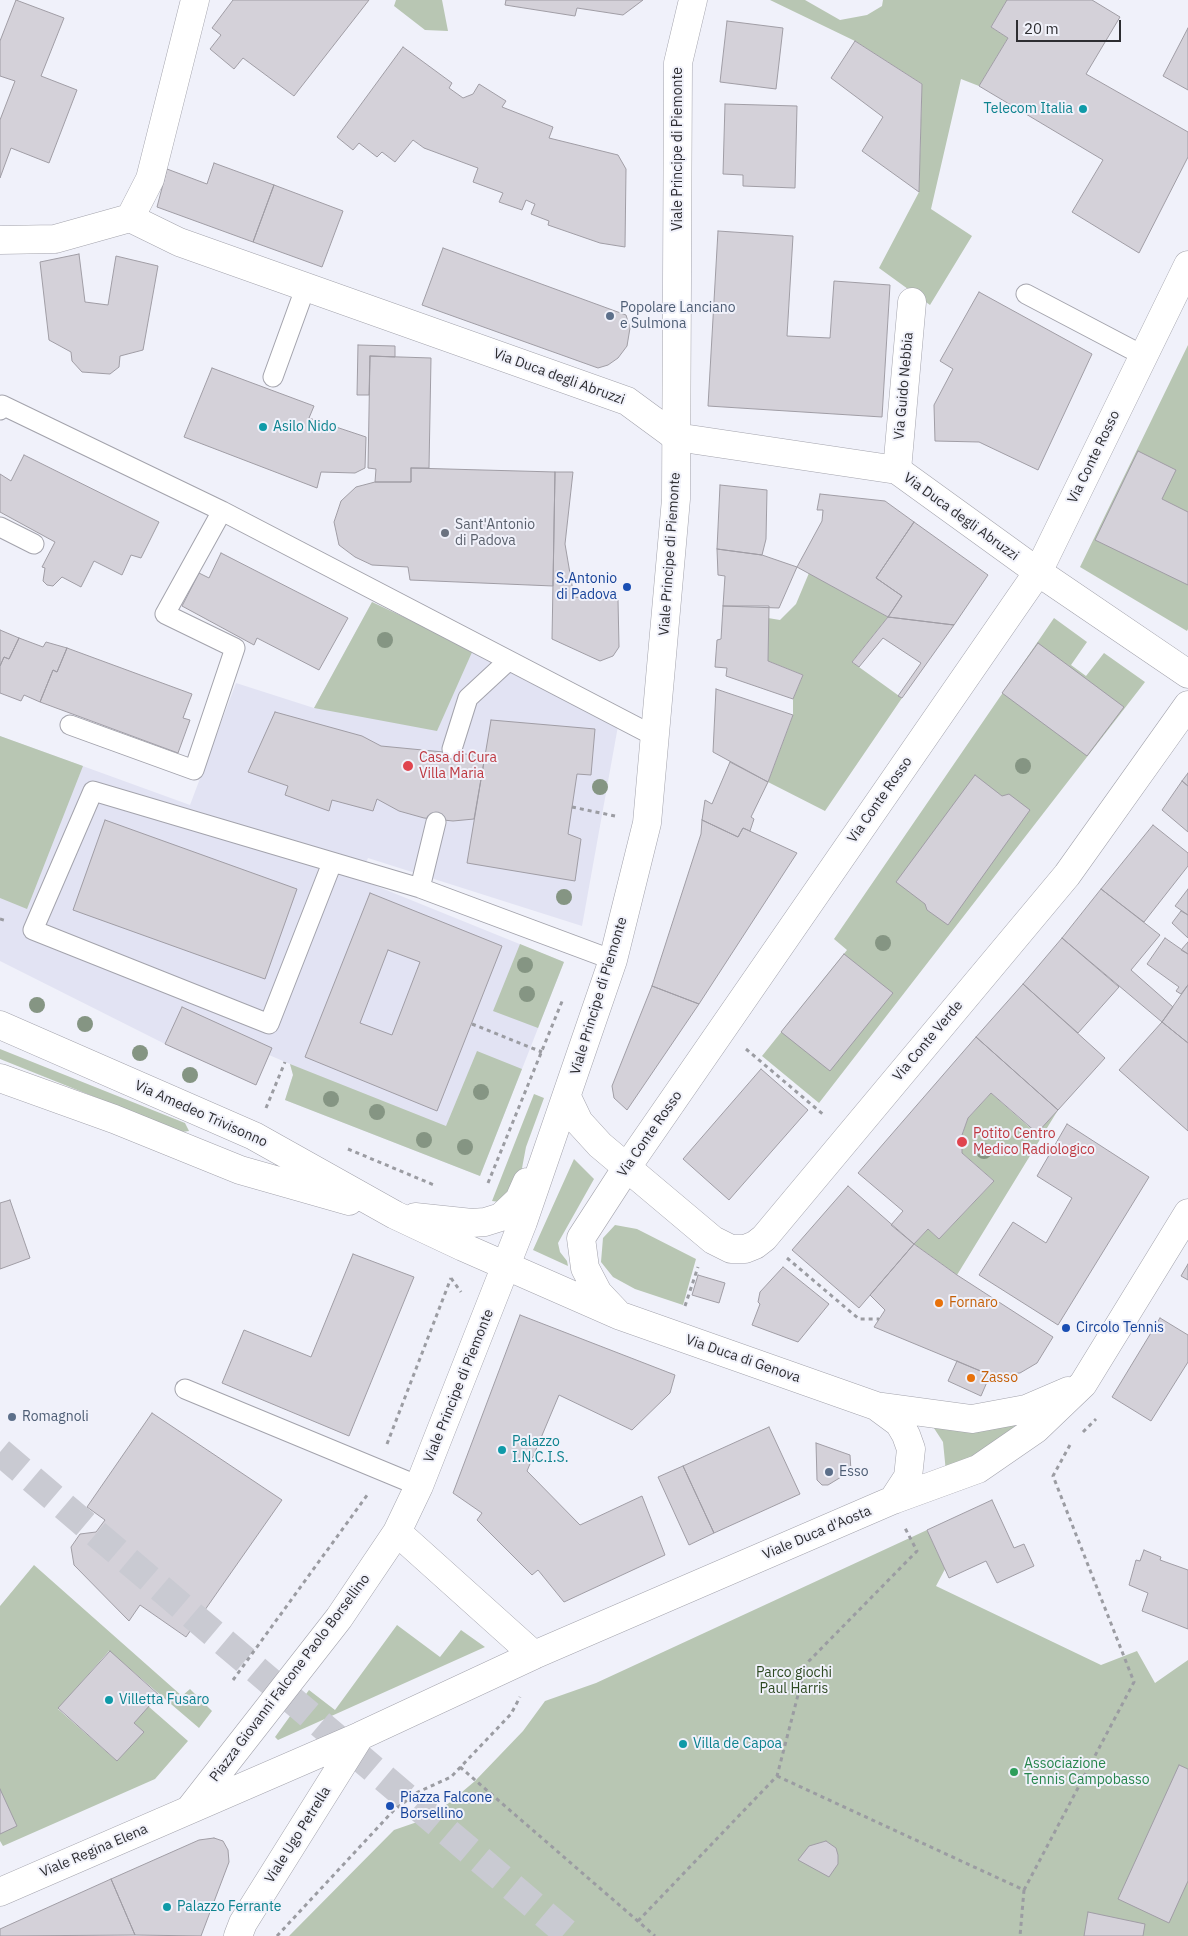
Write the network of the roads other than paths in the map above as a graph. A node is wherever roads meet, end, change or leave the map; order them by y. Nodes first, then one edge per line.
1 (195, 0) edge
2 (693, 0) edge
3 (130, 218) junction
4 (0, 240) edge
5 (1188, 266) edge
6 (306, 286) junction
7 (1026, 294) dead end
8 (912, 302) dead end
9 (1144, 356) junction
10 (273, 377) dead end
11 (0, 410) edge
12 (676, 437) junction
13 (896, 470) junction
14 (222, 510) junction
15 (0, 527) edge
16 (34, 544) dead end
17 (1038, 572) junction
18 (508, 661) junction
19 (1188, 674) edge
20 (1188, 705) edge
21 (70, 726) dead end
22 (656, 737) junction
23 (452, 749) dead end
24 (436, 822) dead end
25 (332, 863) junction
26 (420, 888) junction
27 (613, 960) junction
28 (0, 1025) edge
29 (0, 1078) edge
30 (568, 1097) junction
31 (544, 1162) junction
32 (627, 1167) junction
33 (1188, 1214) edge
34 (395, 1215) junction
35 (506, 1266) junction
36 (618, 1315) junction
37 (1083, 1384) junction
38 (185, 1389) dead end
39 (876, 1406) junction
40 (419, 1486) junction
41 (892, 1500) junction
42 (397, 1532) junction
43 (534, 1655) junction
44 (360, 1736) junction
45 (189, 1810) junction
46 (0, 1892) edge
47 (238, 1936) edge

1 - 3 street
2 - 12 street, Viale Principe di Piemonte
3 - 4 street
3 - 6 street, Via Duca degli Abruzzi
5 - 9 street, Via Conte Rosso
6 - 10 lane
6 - 12 street, Via Duca degli Abruzzi
7 - 9 lane
8 - 13 street, Via Guido Nebbia
9 - 17 street, Via Conte Rosso
11 - 14 lane
12 - 13 street, Via Duca degli Abruzzi
12 - 22 street, Viale Principe di Piemonte
13 - 17 street, Via Duca degli Abruzzi
14 - 18 lane
14 - 21 lane
15 - 16 lane
17 - 19 street, Via Duca degli Abruzzi
17 - 32 street, Via Conte Rosso
18 - 22 lane
18 - 23 lane
20 - 32 street, Via Conte Verde
22 - 27 street, Viale Principe di Piemonte
24 - 26 lane
25 - 25 lane
25 - 26 lane
26 - 27 lane
27 - 30 street, Viale Principe di Piemonte
28 - 34 street, Via Amedeo Trivisonno
29 - 34 street, Via Amedeo Trivisonno
30 - 31 street, Viale Principe di Piemonte
30 - 32 street
31 - 34 street, Via Amedeo Trivisonno
31 - 35 street, Viale Principe di Piemonte
32 - 36 street, Via Conte Rosso
33 - 37 street, Viale Duca d'Aosta
34 - 35 street, Via Amedeo Trivisonno
35 - 36 street, Via Duca di Genova
35 - 40 street, Viale Principe di Piemonte
36 - 39 street, Via Duca di Genova
37 - 39 street
37 - 41 street, Viale Duca d'Aosta
38 - 40 lane
39 - 41 street, Via Duca di Genova
40 - 42 street, Viale Principe di Piemonte
41 - 43 street, Viale Duca d'Aosta
42 - 43 street
42 - 45 street, Piazza Giovanni Falcone Paolo Borsellino
43 - 44 street
44 - 45 street, Viale Regina Elena
44 - 47 street, Viale Ugo Petrella
45 - 46 street, Viale Regina Elena

